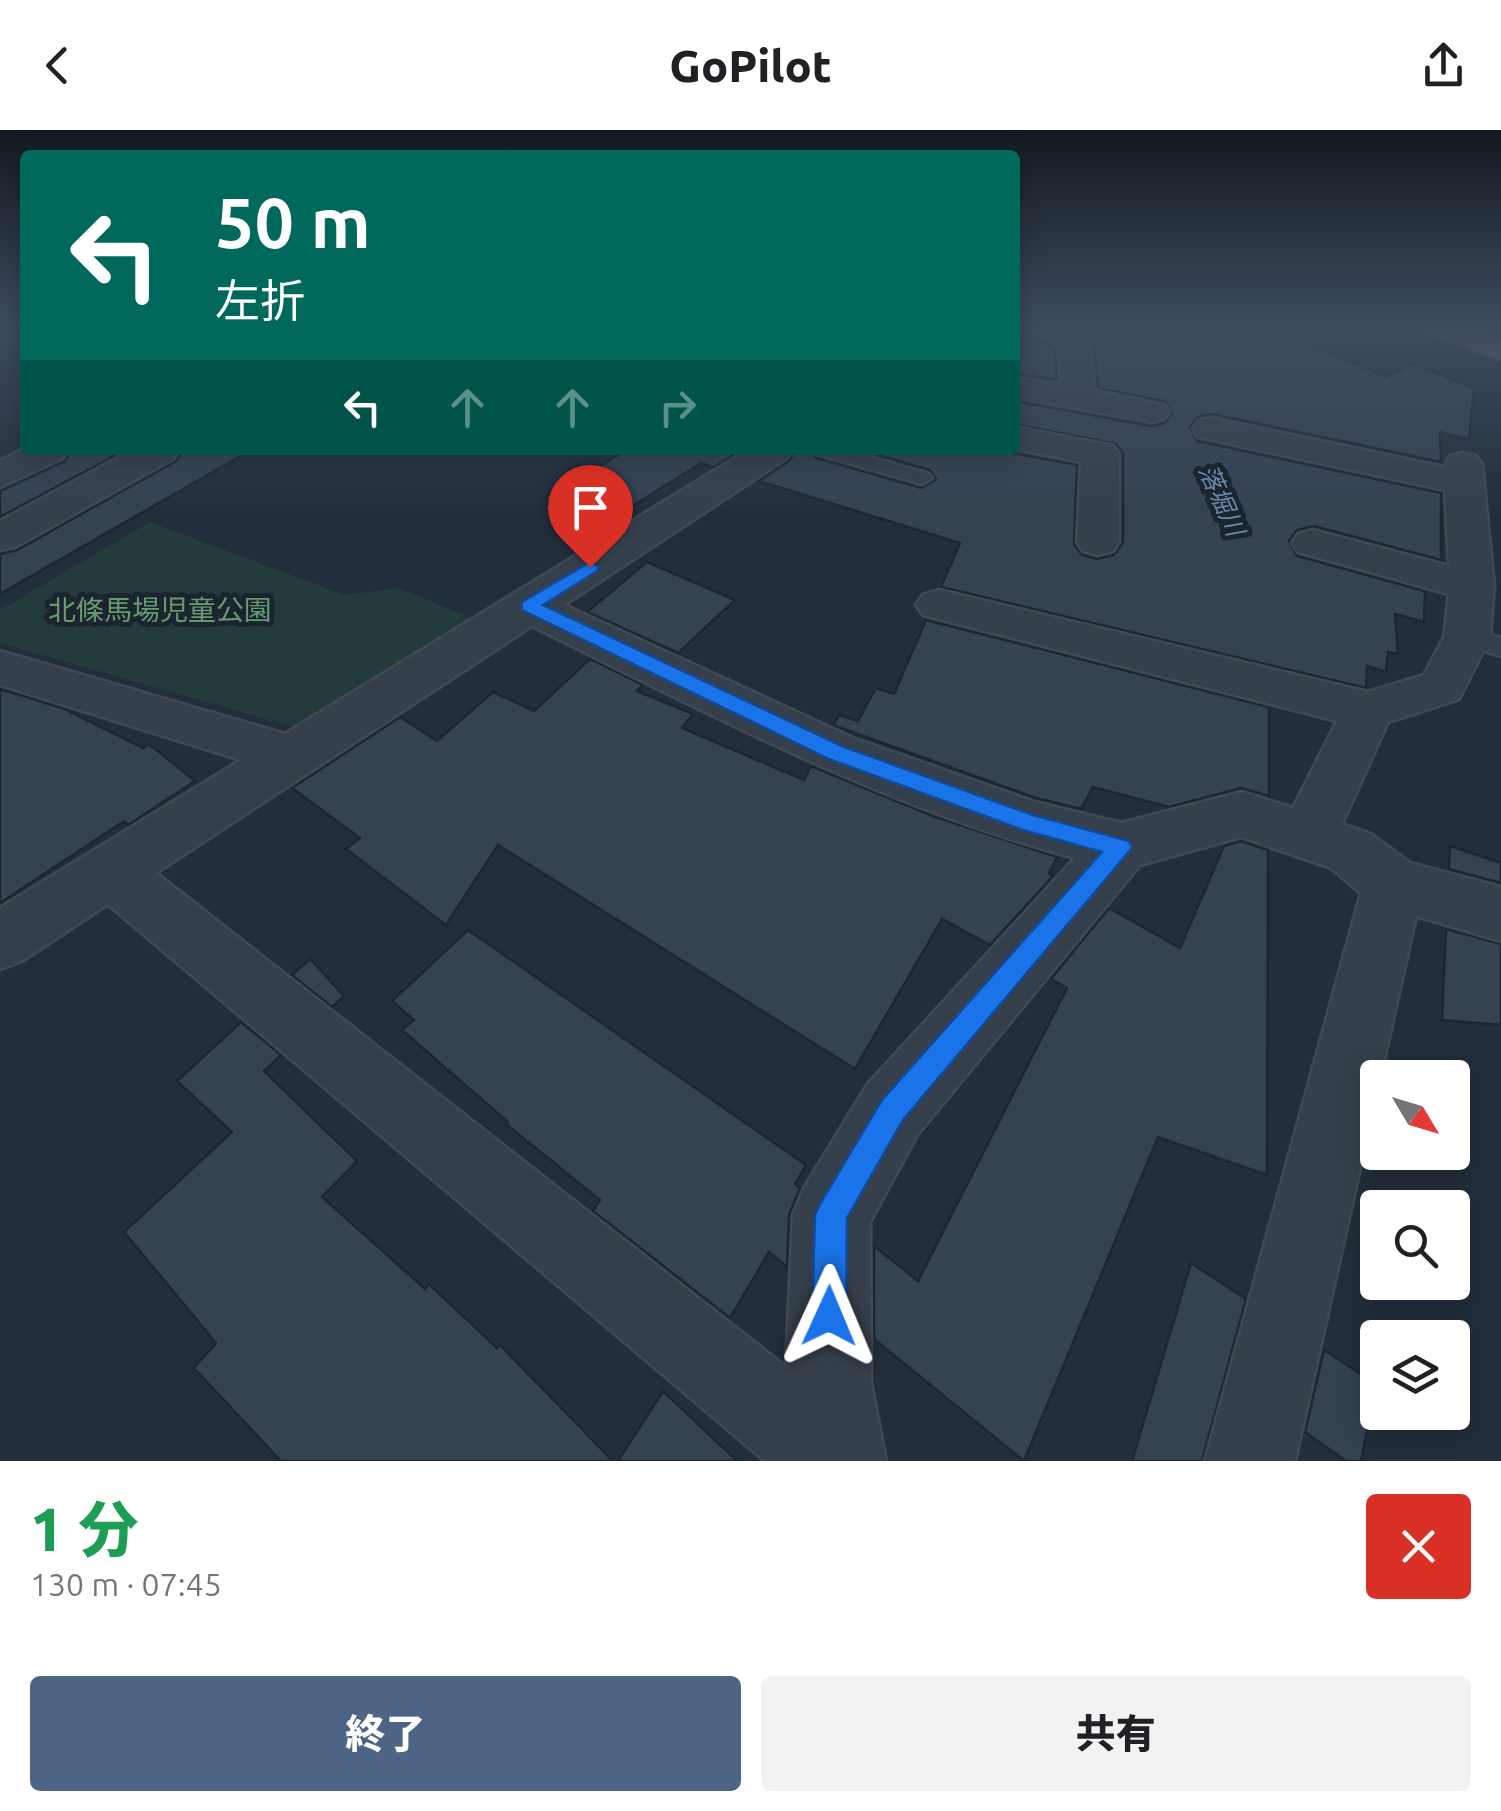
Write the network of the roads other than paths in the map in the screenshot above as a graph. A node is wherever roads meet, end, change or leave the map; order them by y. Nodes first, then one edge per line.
1 (1033, 390) edge
2 (1078, 390) edge
3 (1079, 398) junction
4 (1152, 412) dead end
5 (1211, 429) dead end
6 (1020, 439) edge
7 (23, 455) edge
8 (152, 455) edge
9 (766, 455) edge
10 (842, 455) edge
11 (0, 476) edge
12 (922, 478) dead end
13 (0, 498) edge
14 (39, 517) junction
15 (0, 538) edge
16 (1098, 542) dead end
17 (1313, 543) dead end
18 (1472, 586) junction
19 (939, 604) dead end
20 (529, 606) junction
21 (1484, 642) edge
22 (0, 668) edge
23 (1368, 710) junction
24 (293, 756) junction
25 (1309, 834) junction
26 (1120, 848) junction
27 (111, 871) junction
28 (1393, 884) junction
29 (1501, 914) edge
30 (0, 941) edge
31 (838, 1461) edge
32 (1250, 1461) edge

1 - 3 street
2 - 3 street
3 - 4 street
5 - 18 street
6 - 16 street
7 - 11 street
8 - 14 street
9 - 20 street
10 - 12 lane
13 - 14 street
14 - 15 street
17 - 18 street
18 - 21 street
19 - 23 street
20 - 24 street
20 - 26 street
21 - 23 street
22 - 24 street
23 - 25 street
24 - 27 street
25 - 26 street
25 - 28 street
26 - 31 street
27 - 30 street
27 - 31 street
28 - 29 street
28 - 32 street

